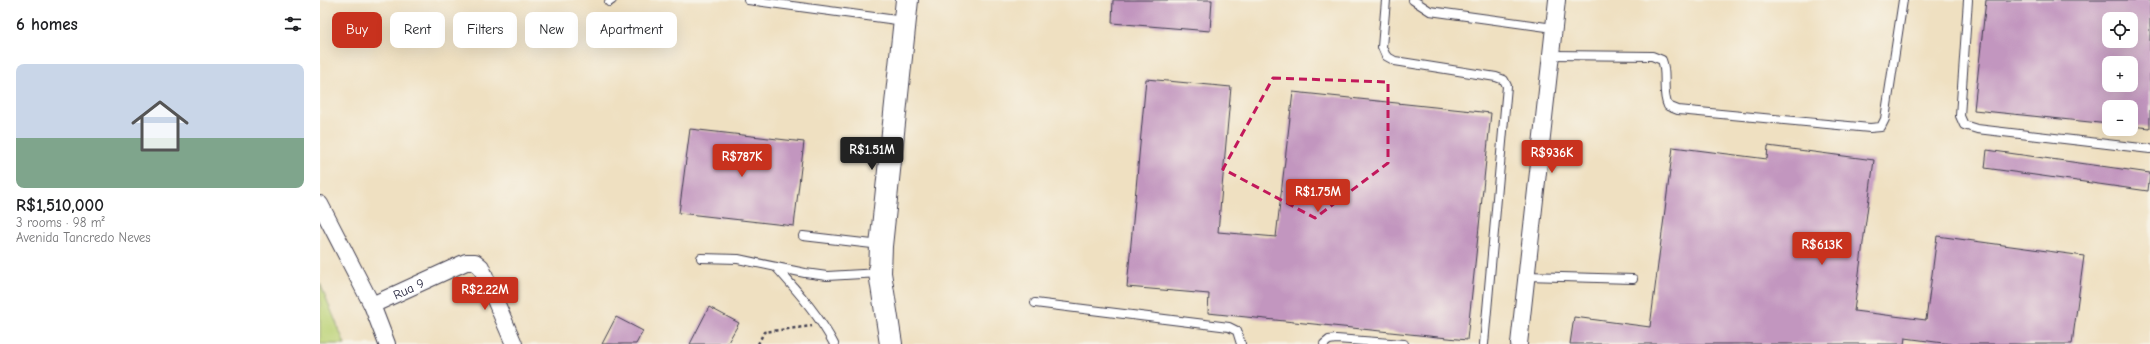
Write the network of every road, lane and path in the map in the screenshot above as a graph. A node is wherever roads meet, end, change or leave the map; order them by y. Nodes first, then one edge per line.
1 (748, 0) edge
2 (908, 0) edge
3 (1386, 0) edge
4 (1413, 0) edge
5 (1557, 0) edge
6 (1903, 0) edge
7 (1968, 0) edge
8 (905, 21) junction
9 (1554, 28) junction
10 (1551, 55) junction
11 (2150, 149) edge
12 (320, 204) edge
13 (803, 236) dead end
14 (881, 246) junction
15 (701, 258) dead end
16 (776, 266) junction
17 (880, 273) junction
18 (1526, 276) junction
19 (1633, 279) dead end
20 (1035, 303) dead end
21 (372, 305) junction
22 (824, 325) junction
23 (891, 342) edge
24 (387, 344) edge
25 (514, 344) edge
26 (758, 344) edge
27 (834, 344) edge
28 (1240, 344) edge
29 (1324, 344) edge
30 (1404, 344) edge
31 (1484, 344) edge
32 (1519, 344) edge

1 - 8 lane
2 - 8 main road
3 - 31 lane
4 - 9 lane
5 - 9 street
6 - 10 lane
7 - 11 lane
8 - 14 main road
9 - 10 street
10 - 18 street
12 - 21 street
13 - 14 lane
14 - 17 main road
15 - 16 lane
16 - 17 lane
16 - 22 lane
17 - 23 main road
18 - 19 lane
18 - 32 street
20 - 28 lane
21 - 24 street
21 - 25 street, Rua 9
22 - 26 path
22 - 27 lane
29 - 30 lane

